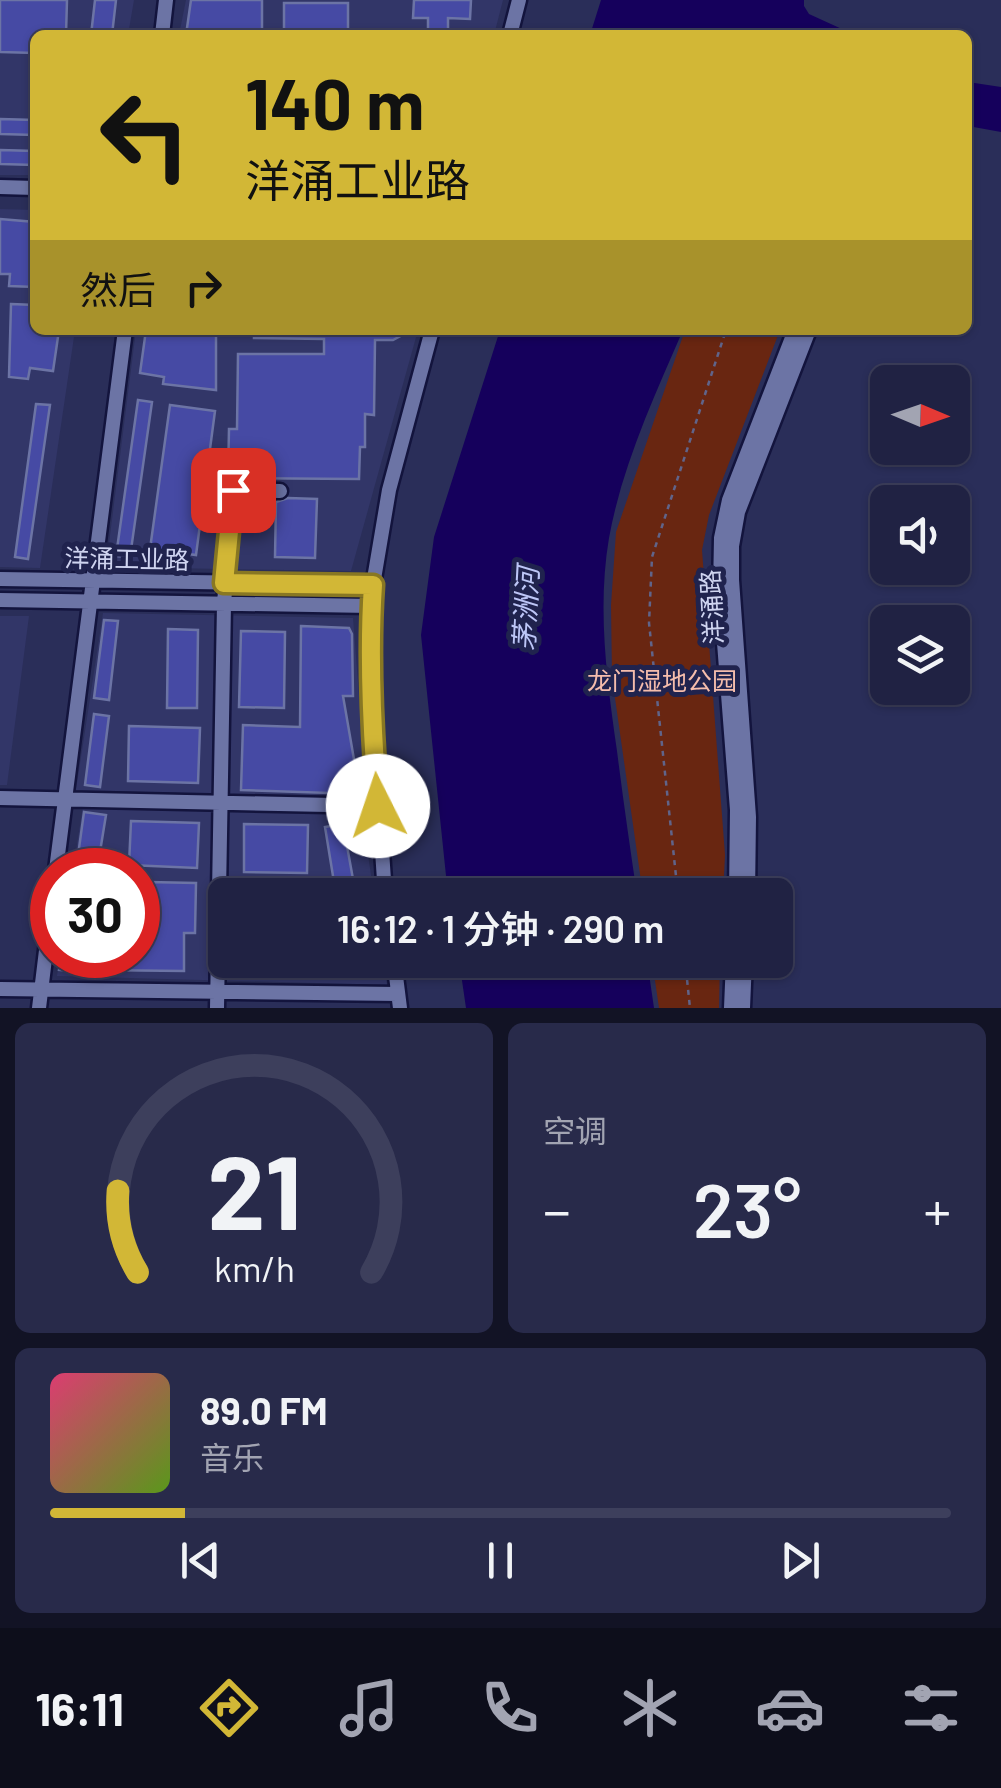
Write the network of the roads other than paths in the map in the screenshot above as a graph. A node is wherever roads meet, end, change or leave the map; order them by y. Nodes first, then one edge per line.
1 (166, 0) edge
2 (519, 0) edge
3 (163, 30) edge
4 (511, 30) edge
5 (0, 188) edge
6 (30, 188) edge
7 (123, 335) edge
8 (431, 335) edge
9 (793, 335) edge
10 (807, 335) edge
11 (280, 491) dead end
12 (0, 579) edge
13 (93, 581) junction
14 (224, 583) junction
15 (373, 585) junction
16 (0, 600) edge
17 (90, 602) junction
18 (224, 604) junction
19 (371, 606) junction
20 (0, 798) edge
21 (66, 799) junction
22 (220, 802) junction
23 (378, 806) junction
24 (59, 848) edge
25 (384, 878) edge
26 (736, 878) edge
27 (748, 878) edge
28 (42, 978) edge
29 (732, 978) edge
30 (744, 978) edge
31 (0, 989) edge
32 (41, 990) junction
33 (217, 1000) edge
34 (399, 1001) edge
35 (39, 1008) edge
36 (731, 1008) edge
37 (742, 1008) edge

1 - 3 street
2 - 4 street
5 - 6 street
7 - 13 street
8 - 15 street
9 - 26 street, 洋涌路
10 - 27 street, 洋涌路
11 - 14 street
12 - 13 street, 洋涌工业路
13 - 14 street, 洋涌工业路
13 - 17 street
14 - 15 street, 洋涌工业路
14 - 18 street
15 - 19 street
16 - 17 street, 洋涌工业路
17 - 18 street, 洋涌工业路
17 - 21 street
18 - 19 street, 洋涌工业路
18 - 22 street
19 - 23 street
20 - 21 street
21 - 22 street
21 - 24 street
22 - 23 street
22 - 33 street
23 - 25 street
28 - 32 street
29 - 36 street
30 - 37 street
31 - 32 street
32 - 33 street
32 - 35 street
33 - 34 street

